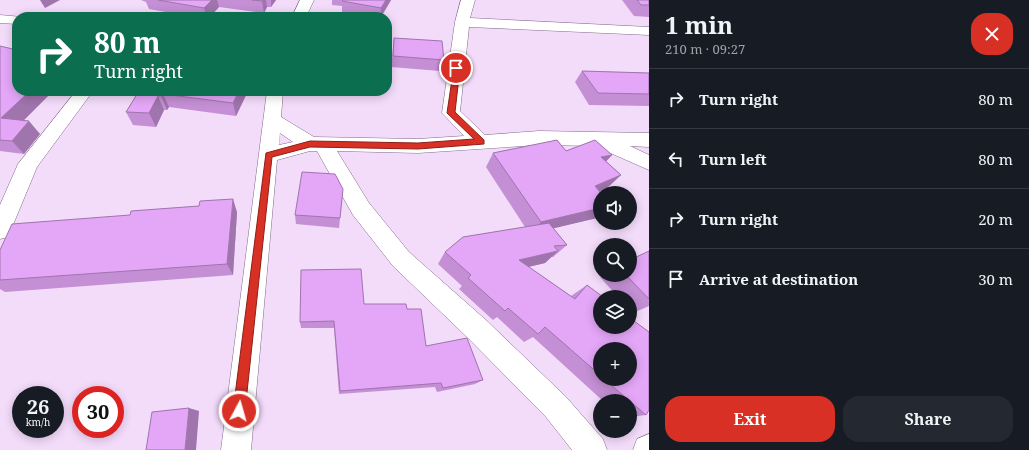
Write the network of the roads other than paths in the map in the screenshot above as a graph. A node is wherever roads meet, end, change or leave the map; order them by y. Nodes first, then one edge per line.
1 (307, 0) edge
2 (468, 0) edge
3 (301, 12) edge
4 (0, 19) edge
5 (12, 20) edge
6 (462, 22) junction
7 (649, 31) edge
8 (81, 96) edge
9 (275, 96) edge
10 (272, 120) junction
11 (596, 139) junction
12 (649, 140) edge
13 (481, 142) junction
14 (317, 144) junction
15 (268, 155) junction
16 (649, 163) edge
17 (0, 230) edge
18 (236, 450) edge
19 (592, 450) edge

1 - 3 street
2 - 6 street
4 - 5 street
6 - 7 street
6 - 13 street
8 - 17 street
9 - 10 street
10 - 14 street
10 - 15 street
11 - 12 street
11 - 13 street
11 - 16 street
13 - 14 street
14 - 15 street
14 - 19 street
15 - 18 street

